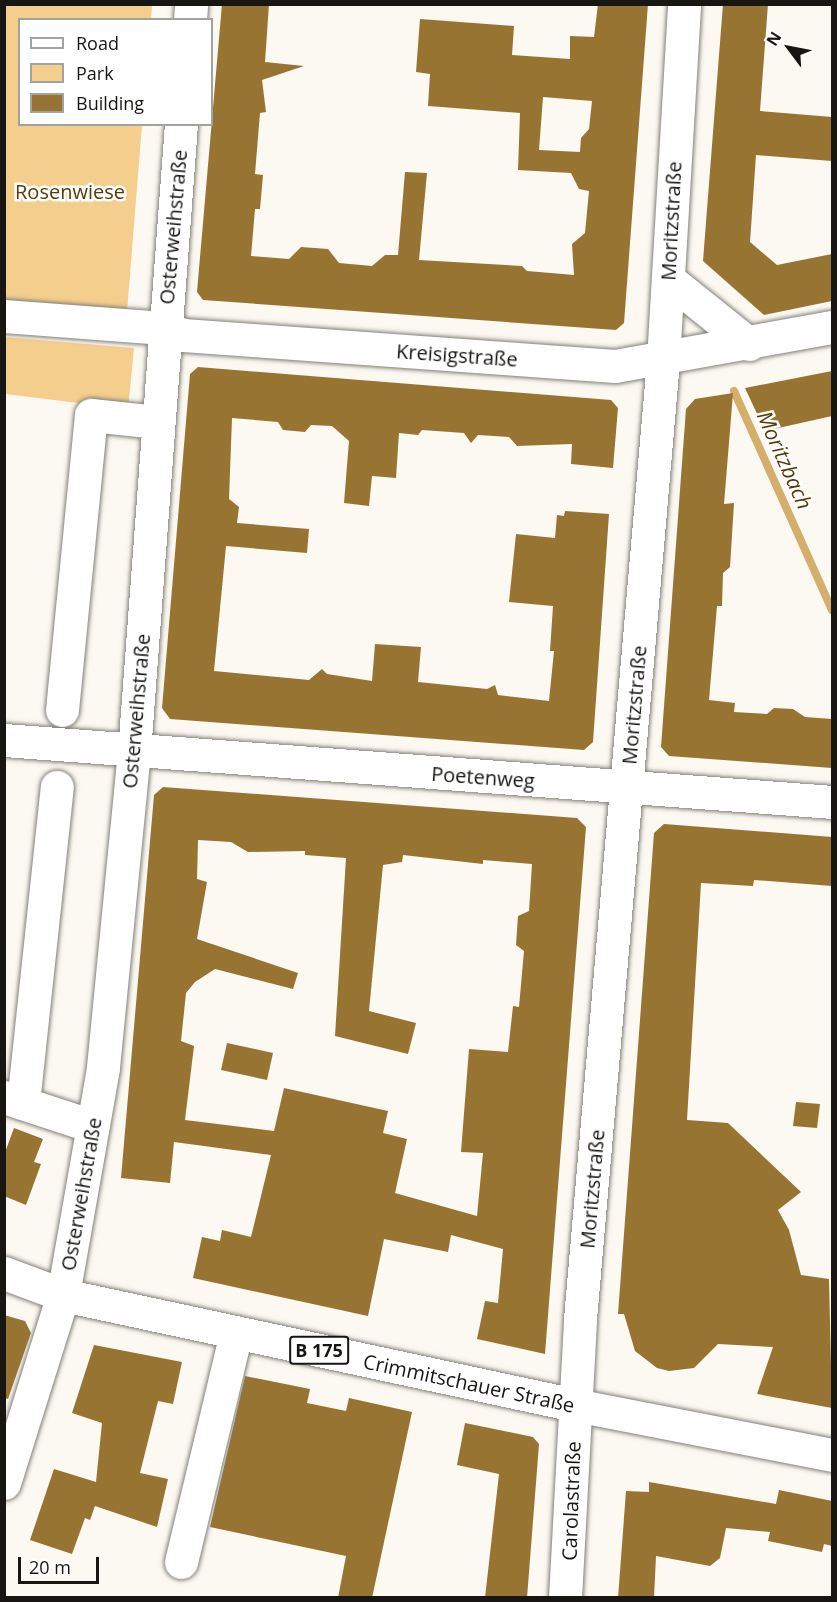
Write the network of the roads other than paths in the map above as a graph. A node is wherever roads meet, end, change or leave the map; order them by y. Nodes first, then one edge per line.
1 (684, 4) edge
2 (182, 126) edge
3 (668, 279) junction
4 (4, 316) edge
5 (832, 327) edge
6 (164, 328) junction
7 (749, 344) junction
8 (663, 360) junction
9 (158, 422) junction
10 (62, 710) dead end
11 (4, 740) edge
12 (134, 752) junction
13 (57, 787) dead end
14 (627, 788) junction
15 (832, 802) edge
16 (14, 1100) edge
17 (92, 1126) junction
18 (4, 1273) edge
19 (63, 1295) junction
20 (236, 1333) junction
21 (575, 1405) junction
22 (832, 1455) edge
23 (4, 1483) edge
24 (181, 1562) dead end
25 (565, 1598) edge

1 - 3 street, Moritzstraße
2 - 6 street, Osterweihstraße
3 - 7 street
3 - 8 street, Moritzstraße
4 - 6 street, Kreisigstraße
5 - 7 street, Kreisigstraße
6 - 8 street, Kreisigstraße
6 - 9 street, Osterweihstraße
7 - 8 street, Kreisigstraße
8 - 14 street, Moritzstraße
9 - 10 street
9 - 12 street, Osterweihstraße
11 - 12 street, Poetenweg
12 - 14 street, Poetenweg
12 - 17 street, Osterweihstraße
13 - 16 street
14 - 15 street, Poetenweg
14 - 21 street, Moritzstraße
16 - 17 street
17 - 19 street, Osterweihstraße
18 - 19 street, Crimmitschauer Straße / B 175
19 - 20 street, Crimmitschauer Straße / B 175
19 - 23 street, Osterweihstraße
20 - 21 street, Crimmitschauer Straße / B 175
20 - 24 street
21 - 22 street, Crimmitschauer Straße / B 175
21 - 25 street, Carolastraße

